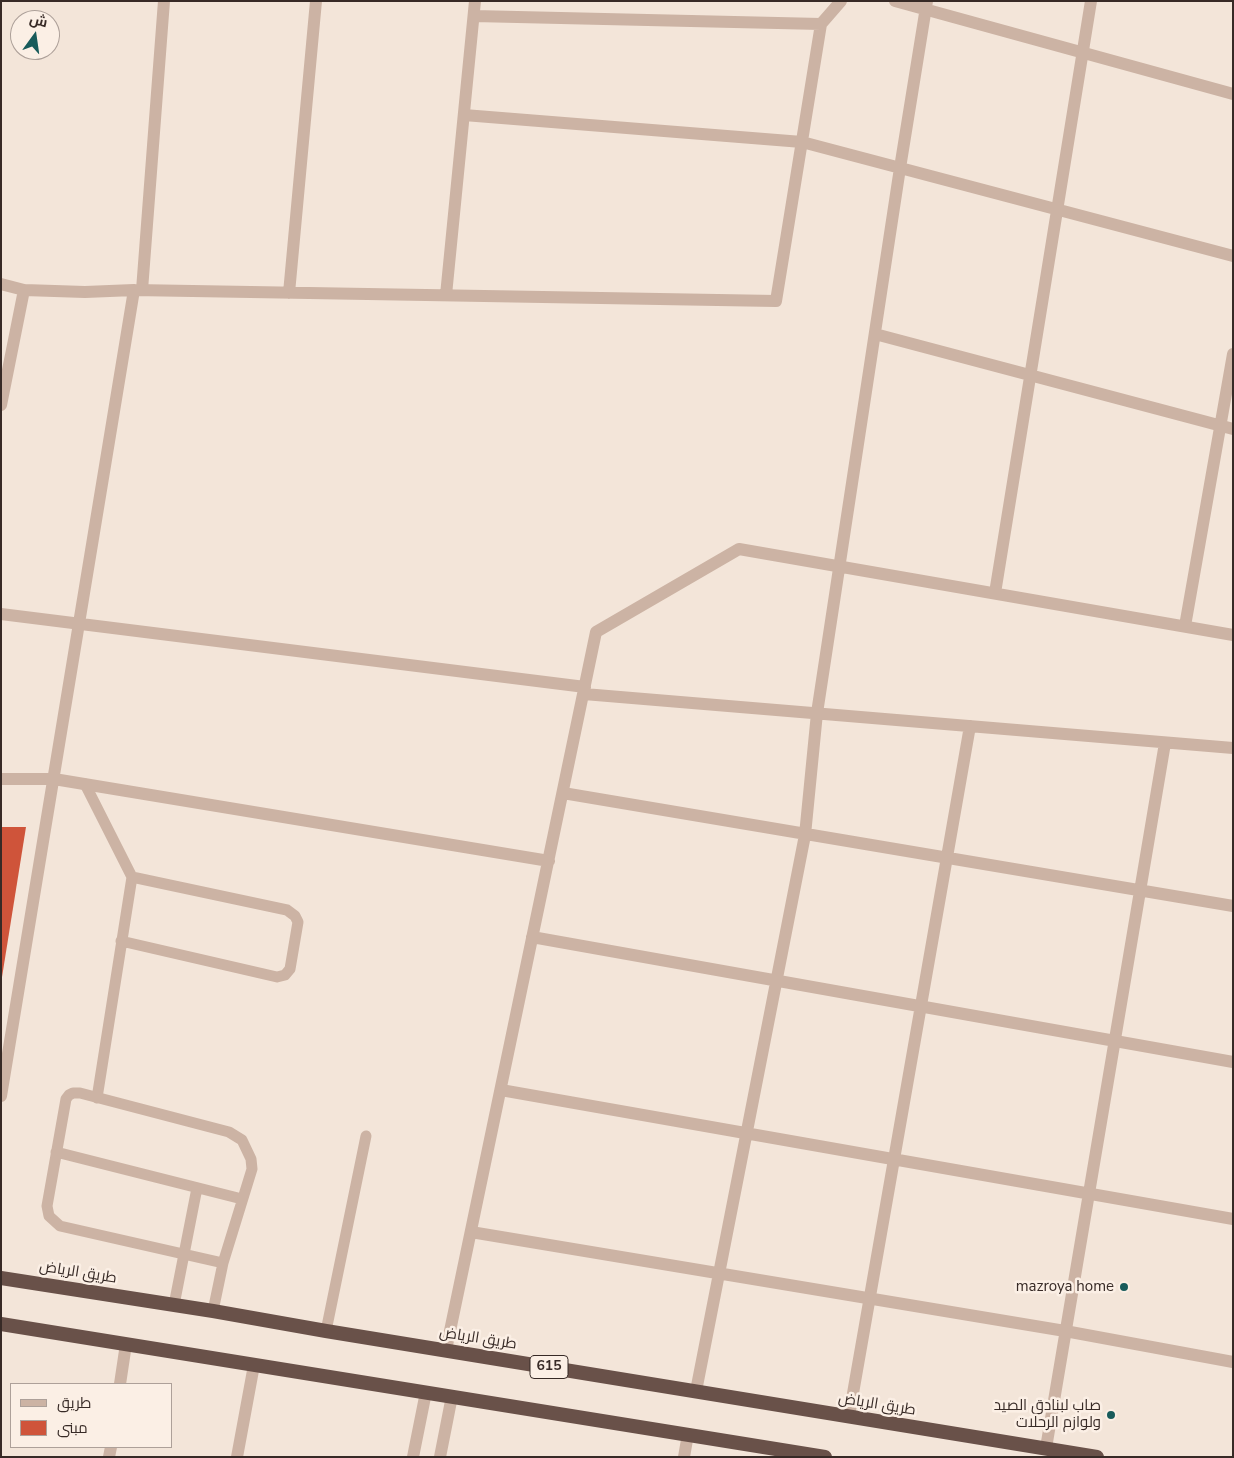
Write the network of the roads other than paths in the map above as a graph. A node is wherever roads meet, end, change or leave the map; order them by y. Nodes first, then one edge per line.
1 (164, 1) edge
2 (316, 1) edge
3 (475, 1) edge
4 (841, 1) edge
5 (895, 1) edge
6 (1091, 1) edge
7 (926, 5) edge
8 (474, 16) junction
9 (821, 24) junction
10 (1083, 52) junction
11 (1233, 94) edge
12 (464, 115) junction
13 (802, 142) junction
14 (900, 168) junction
15 (1057, 210) junction
16 (1233, 256) edge
17 (1, 284) edge
18 (24, 290) junction
19 (138, 290) junction
20 (289, 293) junction
21 (446, 295) junction
22 (875, 334) junction
23 (1233, 354) edge
24 (1030, 375) junction
25 (1, 405) edge
26 (1226, 427) edge
27 (840, 565) junction
28 (995, 593) junction
29 (1, 614) edge
30 (79, 624) junction
31 (1185, 626) junction
32 (1233, 635) edge
33 (584, 690) junction
34 (816, 713) junction
35 (970, 726) junction
36 (1165, 743) junction
37 (1233, 748) edge
38 (1, 779) edge
39 (54, 779) junction
40 (85, 784) junction
41 (563, 793) junction
42 (805, 834) junction
43 (947, 858) junction
44 (549, 861) junction
45 (132, 877) junction
46 (1140, 891) junction
47 (1233, 906) edge
48 (532, 937) junction
49 (121, 941) junction
50 (777, 980) junction
51 (921, 1006) junction
52 (1114, 1041) junction
53 (1233, 1062) edge
54 (501, 1090) junction
55 (1, 1096) edge
56 (97, 1098) junction
57 (747, 1134) junction
58 (366, 1136) dead end
59 (56, 1152) junction
60 (894, 1160) junction
61 (197, 1188) junction
62 (1089, 1194) junction
63 (242, 1199) junction
64 (1233, 1219) edge
65 (471, 1232) junction
66 (185, 1253) junction
67 (222, 1263) junction
68 (720, 1273) junction
69 (1, 1278) edge
70 (870, 1298) junction
71 (174, 1305) junction
72 (213, 1310) junction
73 (1, 1324) edge
74 (326, 1330) junction
75 (1066, 1331) junction
76 (126, 1344) junction
77 (446, 1350) junction
78 (1233, 1362) edge
79 (254, 1365) junction
80 (120, 1383) edge
81 (426, 1392) junction
82 (696, 1392) junction
83 (452, 1396) junction
84 (849, 1416) junction
85 (688, 1434) junction
86 (1046, 1448) junction
87 (237, 1457) edge
88 (413, 1457) edge
89 (440, 1457) edge
90 (684, 1457) edge
91 (826, 1457) edge
92 (1097, 1457) edge

1 - 19 street
2 - 20 street
3 - 8 street
4 - 9 street
5 - 7 street
6 - 10 street
7 - 10 street
7 - 14 street
8 - 9 street
8 - 12 street
9 - 13 street
10 - 11 street
10 - 15 street
12 - 13 street
12 - 21 street
13 - 14 street
13 - 21 street
14 - 15 street
14 - 22 street
15 - 16 street
15 - 24 street
17 - 18 street
18 - 19 street
18 - 25 street
19 - 20 street
19 - 30 street
20 - 21 street
22 - 24 street
22 - 27 street
23 - 26 street
24 - 26 street
24 - 28 street
26 - 31 street
27 - 28 street
27 - 33 street
27 - 34 street
28 - 31 street
29 - 30 street
30 - 33 street
30 - 39 street
31 - 32 street
33 - 34 street
33 - 41 street
34 - 35 street
34 - 42 street
35 - 36 street
35 - 43 street
36 - 37 street
36 - 46 street
38 - 39 street
39 - 40 street
39 - 55 street
40 - 44 street
40 - 45 lane
41 - 42 street
41 - 44 street
42 - 43 street
42 - 50 street
43 - 46 street
43 - 51 street
44 - 48 street
45 - 49 lane
45 - 49 lane
46 - 47 street
46 - 52 street
48 - 50 street
48 - 54 street
49 - 56 lane
50 - 51 street
50 - 57 street
51 - 52 street
51 - 60 street
52 - 53 street
52 - 62 street
54 - 57 street
54 - 65 street
56 - 59 lane
56 - 63 lane
57 - 60 street
57 - 68 street
58 - 74 lane
59 - 61 lane
59 - 66 lane
60 - 62 street
60 - 70 street
61 - 63 lane
61 - 66 lane
62 - 64 street
62 - 75 street
63 - 67 lane
65 - 68 street
65 - 77 street
66 - 67 lane
66 - 71 lane
67 - 72 lane
68 - 70 street
68 - 82 street
69 - 71 highway, طريق الرياض / 615
70 - 75 street
70 - 84 street
71 - 72 highway, طريق الرياض / 615
72 - 74 highway, طريق الرياض / 615
73 - 76 highway
74 - 77 highway, طريق الرياض / 615
75 - 78 street
75 - 86 street
76 - 79 highway
76 - 80 street
77 - 82 highway, طريق الرياض / 615
79 - 81 highway
79 - 87 street
81 - 83 highway
81 - 88 street
82 - 84 highway, طريق الرياض / 615
83 - 85 highway
83 - 89 street
84 - 86 highway, طريق الرياض / 615
85 - 90 street
85 - 91 highway
86 - 92 highway, طريق الرياض / 615

